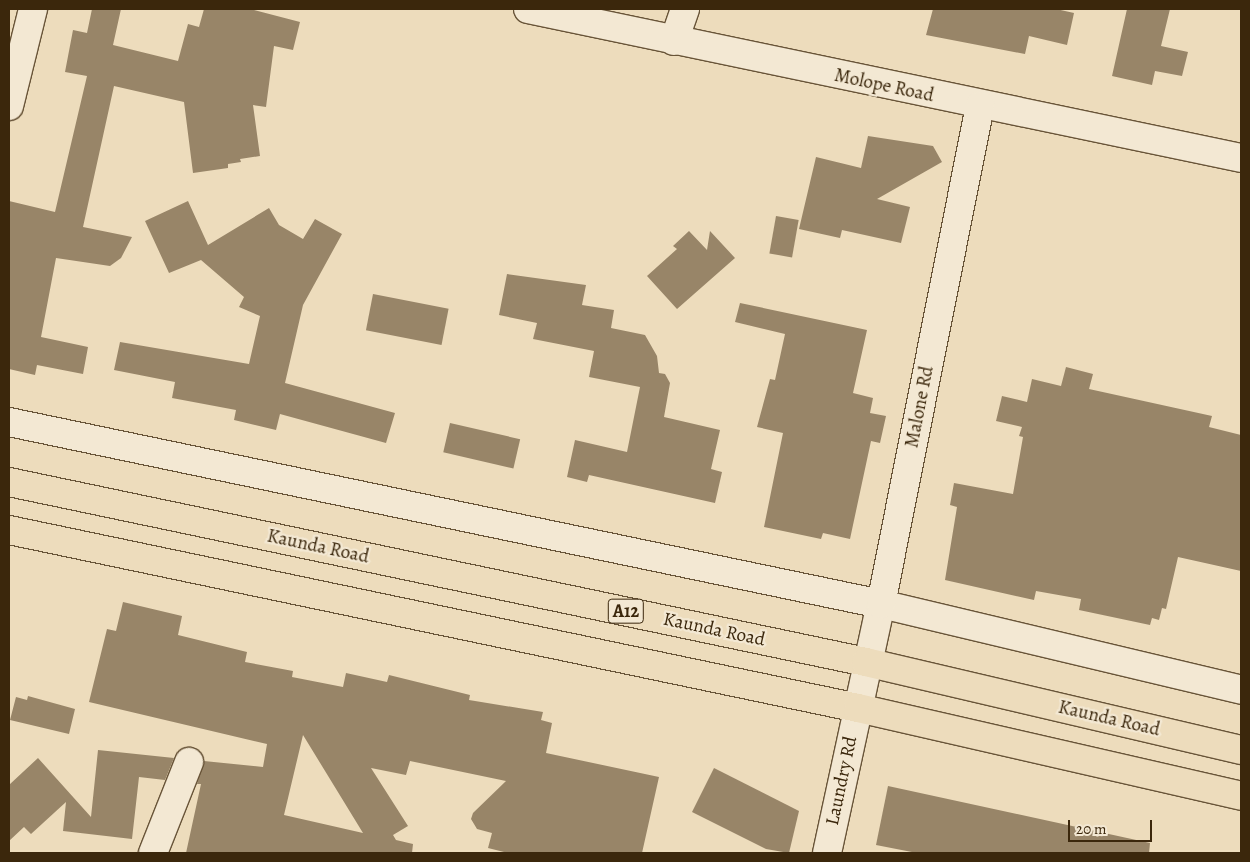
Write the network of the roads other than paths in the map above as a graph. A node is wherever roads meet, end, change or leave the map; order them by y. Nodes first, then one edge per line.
1 (33, 9) edge
2 (528, 9) edge
3 (685, 9) edge
4 (674, 41) junction
5 (9, 106) edge
6 (980, 106) junction
7 (1241, 158) edge
8 (9, 422) edge
9 (9, 482) edge
10 (9, 530) edge
11 (881, 604) junction
12 (866, 662) junction
13 (1241, 690) edge
14 (858, 708) junction
15 (1241, 750) edge
16 (189, 762) dead end
17 (1241, 796) edge
18 (153, 853) edge
19 (826, 853) edge

1 - 5 street
2 - 4 street, Molope Road
3 - 4 street
4 - 6 street, Molope Road
6 - 7 street, Molope Road
6 - 11 street, Malone Rd
8 - 11 street
9 - 12 main road, Kaunda Road / A12
10 - 14 main road
11 - 12 street, Malone Rd
11 - 13 street
12 - 14 street, Malone Rd
12 - 15 main road, Kaunda Road / A12
14 - 17 main road
14 - 19 street, Laundry Rd
16 - 18 street

